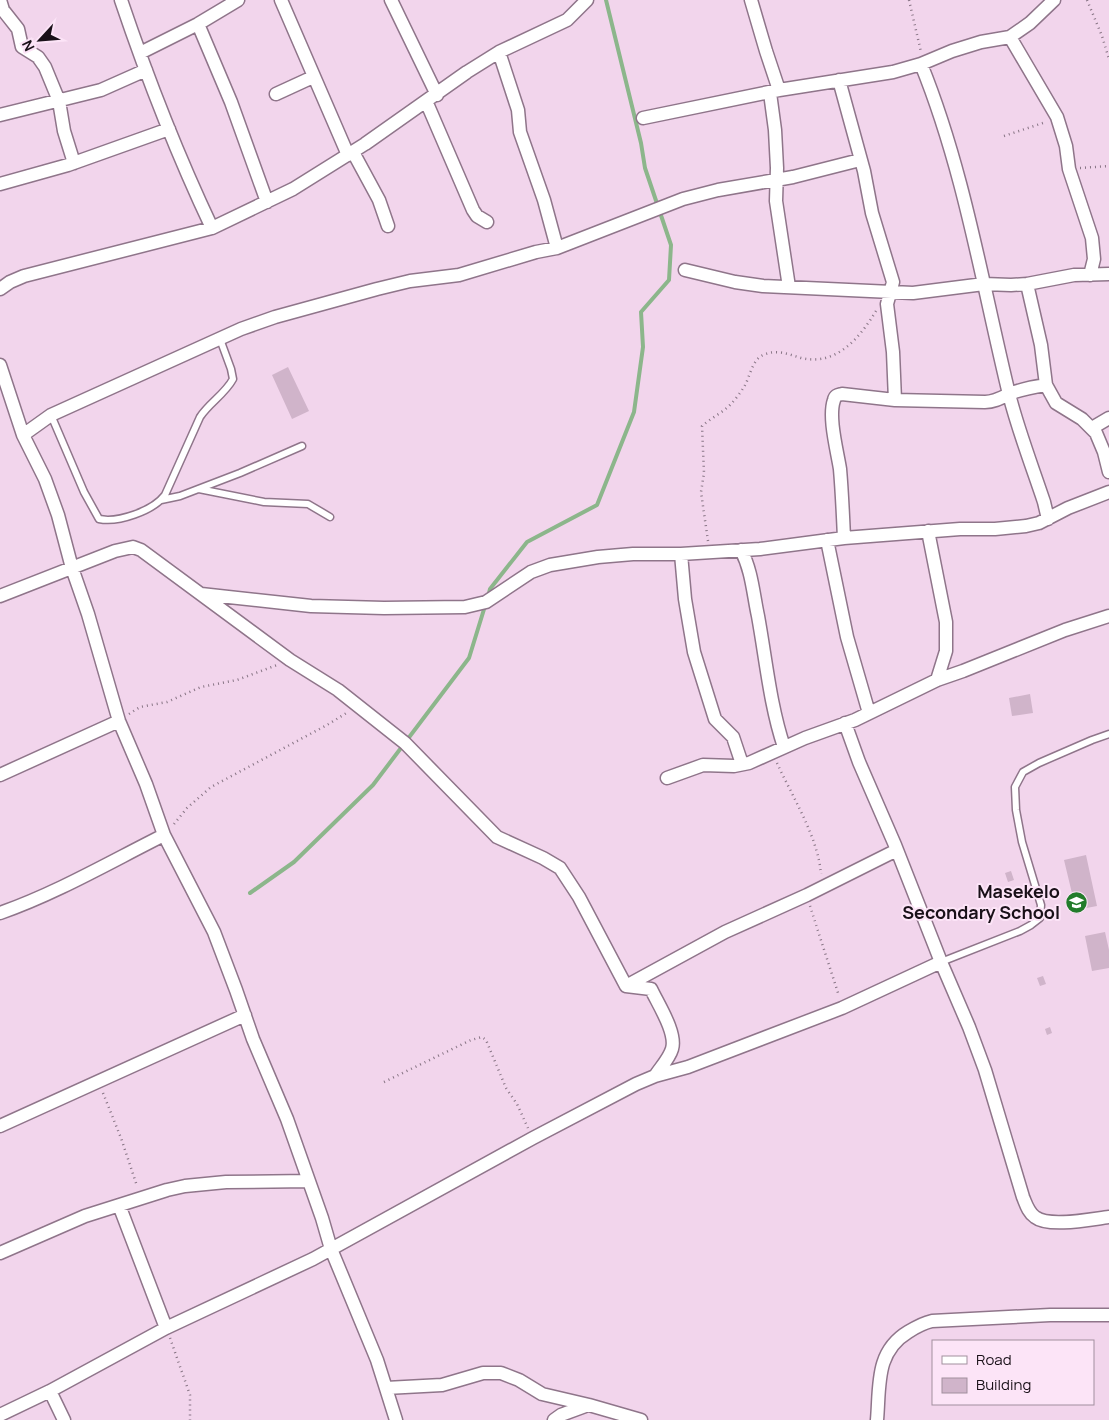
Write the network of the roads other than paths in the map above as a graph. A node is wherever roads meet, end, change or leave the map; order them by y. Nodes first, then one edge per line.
1 (0, 0) edge
2 (121, 0) edge
3 (238, 0) edge
4 (281, 0) edge
5 (391, 0) edge
6 (587, 0) edge
7 (751, 0) edge
8 (1054, 0) edge
9 (198, 24) junction
10 (1010, 36) junction
11 (499, 52) junction
12 (140, 53) junction
13 (920, 64) junction
14 (146, 70) junction
15 (314, 78) junction
16 (839, 80) junction
17 (775, 91) junction
18 (276, 94) dead end
19 (432, 98) junction
20 (59, 101) junction
21 (0, 115) edge
22 (643, 118) dead end
23 (169, 129) junction
24 (350, 154) junction
25 (860, 160) junction
26 (74, 163) junction
27 (776, 179) junction
28 (0, 184) edge
29 (267, 202) junction
30 (487, 222) dead end
31 (388, 226) dead end
32 (212, 228) junction
33 (556, 248) junction
34 (686, 270) dead end
35 (1090, 274) junction
36 (1109, 274) edge
37 (984, 284) junction
38 (1027, 284) junction
39 (789, 287) junction
40 (0, 289) edge
41 (890, 295) junction
42 (220, 339) junction
43 (0, 365) edge
44 (1046, 385) junction
45 (1009, 394) junction
46 (895, 400) junction
47 (51, 415) junction
48 (1109, 418) edge
49 (1092, 428) junction
50 (23, 435) junction
51 (302, 446) dead end
52 (1109, 472) edge
53 (199, 489) junction
54 (1109, 492) edge
55 (161, 500) junction
56 (330, 517) dead end
57 (1048, 519) junction
58 (928, 531) junction
59 (844, 538) junction
60 (828, 540) junction
61 (741, 550) junction
62 (681, 554) junction
63 (72, 568) junction
64 (198, 594) junction
65 (0, 596) edge
66 (1109, 616) edge
67 (938, 680) junction
68 (869, 713) junction
69 (119, 721) junction
70 (845, 723) junction
71 (1109, 734) edge
72 (784, 747) junction
73 (742, 764) junction
74 (0, 775) edge
75 (667, 778) dead end
76 (164, 835) junction
77 (897, 850) junction
78 (0, 913) edge
79 (940, 962) junction
80 (626, 986) junction
81 (245, 1015) junction
82 (654, 1076) junction
83 (0, 1126) edge
84 (309, 1180) junction
85 (119, 1205) junction
86 (1109, 1217) edge
87 (331, 1250) junction
88 (0, 1253) edge
89 (1109, 1315) edge
90 (166, 1328) junction
91 (386, 1388) junction
92 (50, 1391) junction
93 (589, 1405) junction
94 (0, 1415) edge
95 (64, 1420) edge
96 (396, 1420) edge
97 (554, 1420) edge
98 (641, 1420) edge
99 (877, 1420) edge

1 - 20 street
2 - 12 street
3 - 9 street
4 - 15 street
5 - 19 street
6 - 11 street
7 - 17 street
8 - 10 street
9 - 12 street
9 - 29 street
10 - 13 street
10 - 35 street
11 - 19 street
11 - 33 street
12 - 14 street
13 - 16 street
13 - 37 street
14 - 20 street
14 - 23 street
15 - 18 street
15 - 24 street
16 - 17 street
16 - 25 street
17 - 22 street
17 - 27 street
19 - 24 street
19 - 30 street
20 - 21 street
20 - 26 street
23 - 26 street
23 - 32 street
24 - 29 street
24 - 31 street
25 - 27 street
25 - 41 street
26 - 28 street
27 - 33 street
27 - 39 street
29 - 32 street
32 - 40 street
33 - 42 street
34 - 39 street
35 - 36 street
35 - 38 street
37 - 38 street
37 - 41 street
37 - 45 street
38 - 44 street
39 - 41 street
41 - 46 street
42 - 47 street
42 - 55 lane
43 - 50 street
44 - 45 street
44 - 49 street
45 - 46 street
45 - 57 street
46 - 59 street
47 - 50 street
47 - 55 lane
48 - 49 street
49 - 52 street
50 - 63 street
51 - 53 lane
53 - 55 lane
53 - 56 lane
54 - 57 street
57 - 58 street
58 - 59 street
58 - 67 street
59 - 60 street
60 - 61 street
60 - 68 street
61 - 62 street
61 - 72 street
62 - 64 street
62 - 73 street
63 - 64 street
63 - 65 street
63 - 69 street
64 - 80 street
66 - 67 street
67 - 68 street
68 - 70 street
69 - 74 street
69 - 76 street
70 - 72 street
70 - 77 street
71 - 79 lane
72 - 73 street
73 - 75 street
76 - 78 street
76 - 81 street
77 - 79 street
77 - 80 street
79 - 82 street
79 - 86 street
80 - 82 street
81 - 83 street
81 - 84 street
82 - 87 street
84 - 85 street
84 - 87 street
85 - 88 street
85 - 90 street
87 - 90 street
87 - 91 street
89 - 99 street
90 - 92 street
91 - 93 street
91 - 96 street
92 - 94 street
92 - 95 street
93 - 97 street
93 - 98 street

